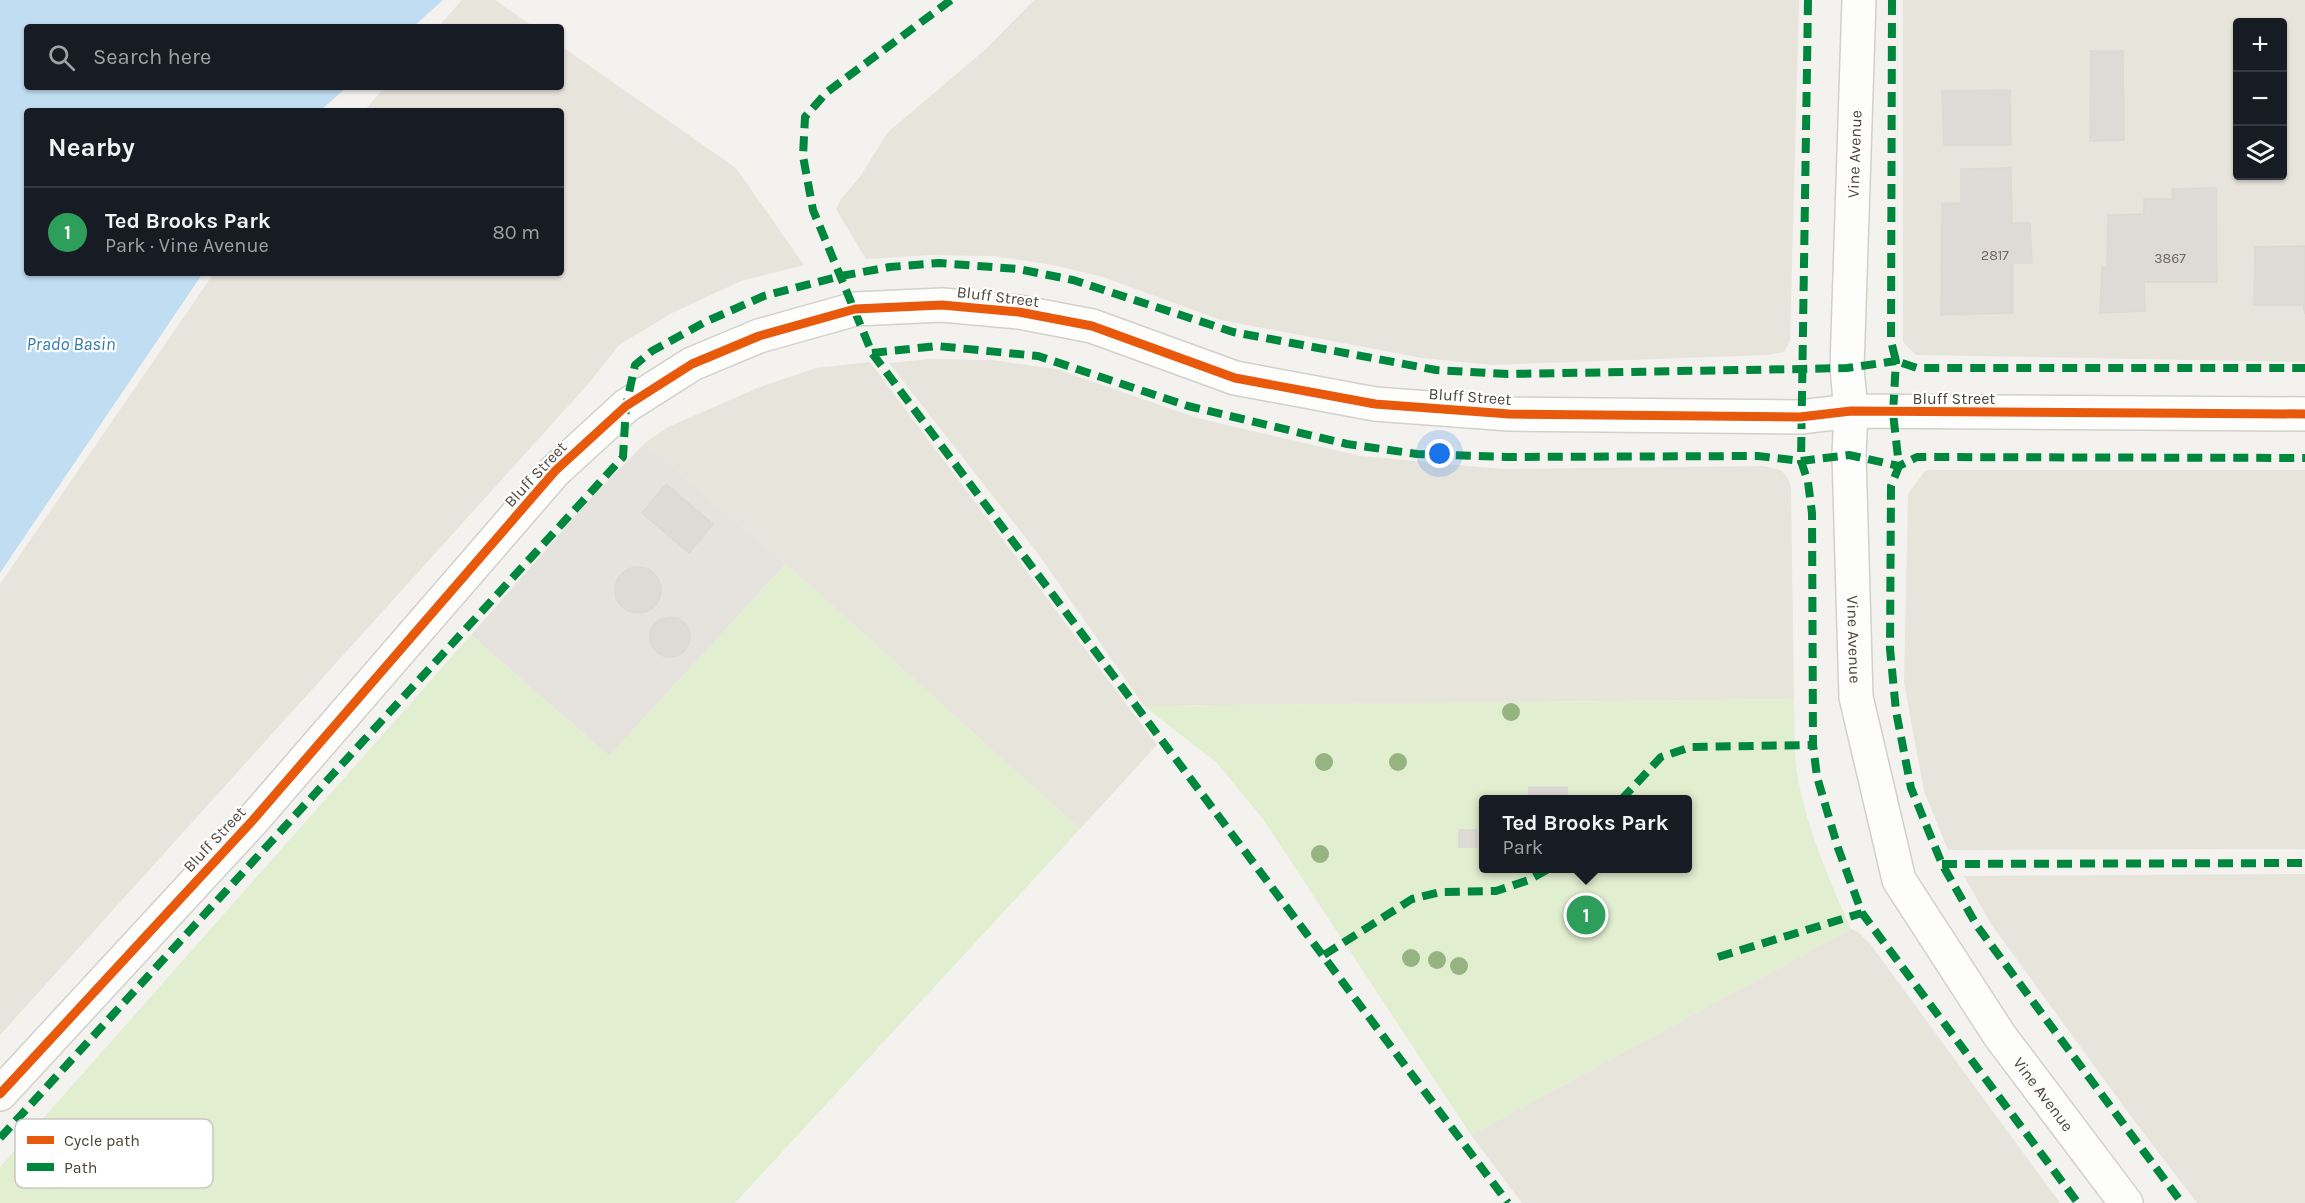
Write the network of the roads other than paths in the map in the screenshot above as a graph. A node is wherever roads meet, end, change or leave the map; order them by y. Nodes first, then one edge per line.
1 (1859, 0) edge
2 (1851, 411) junction
3 (2305, 414) edge
4 (0, 1094) edge
5 (2126, 1203) edge

1 - 2 street, Vine Avenue
2 - 3 street, Bluff Street
2 - 4 street, Bluff Street
2 - 5 street, Vine Avenue

